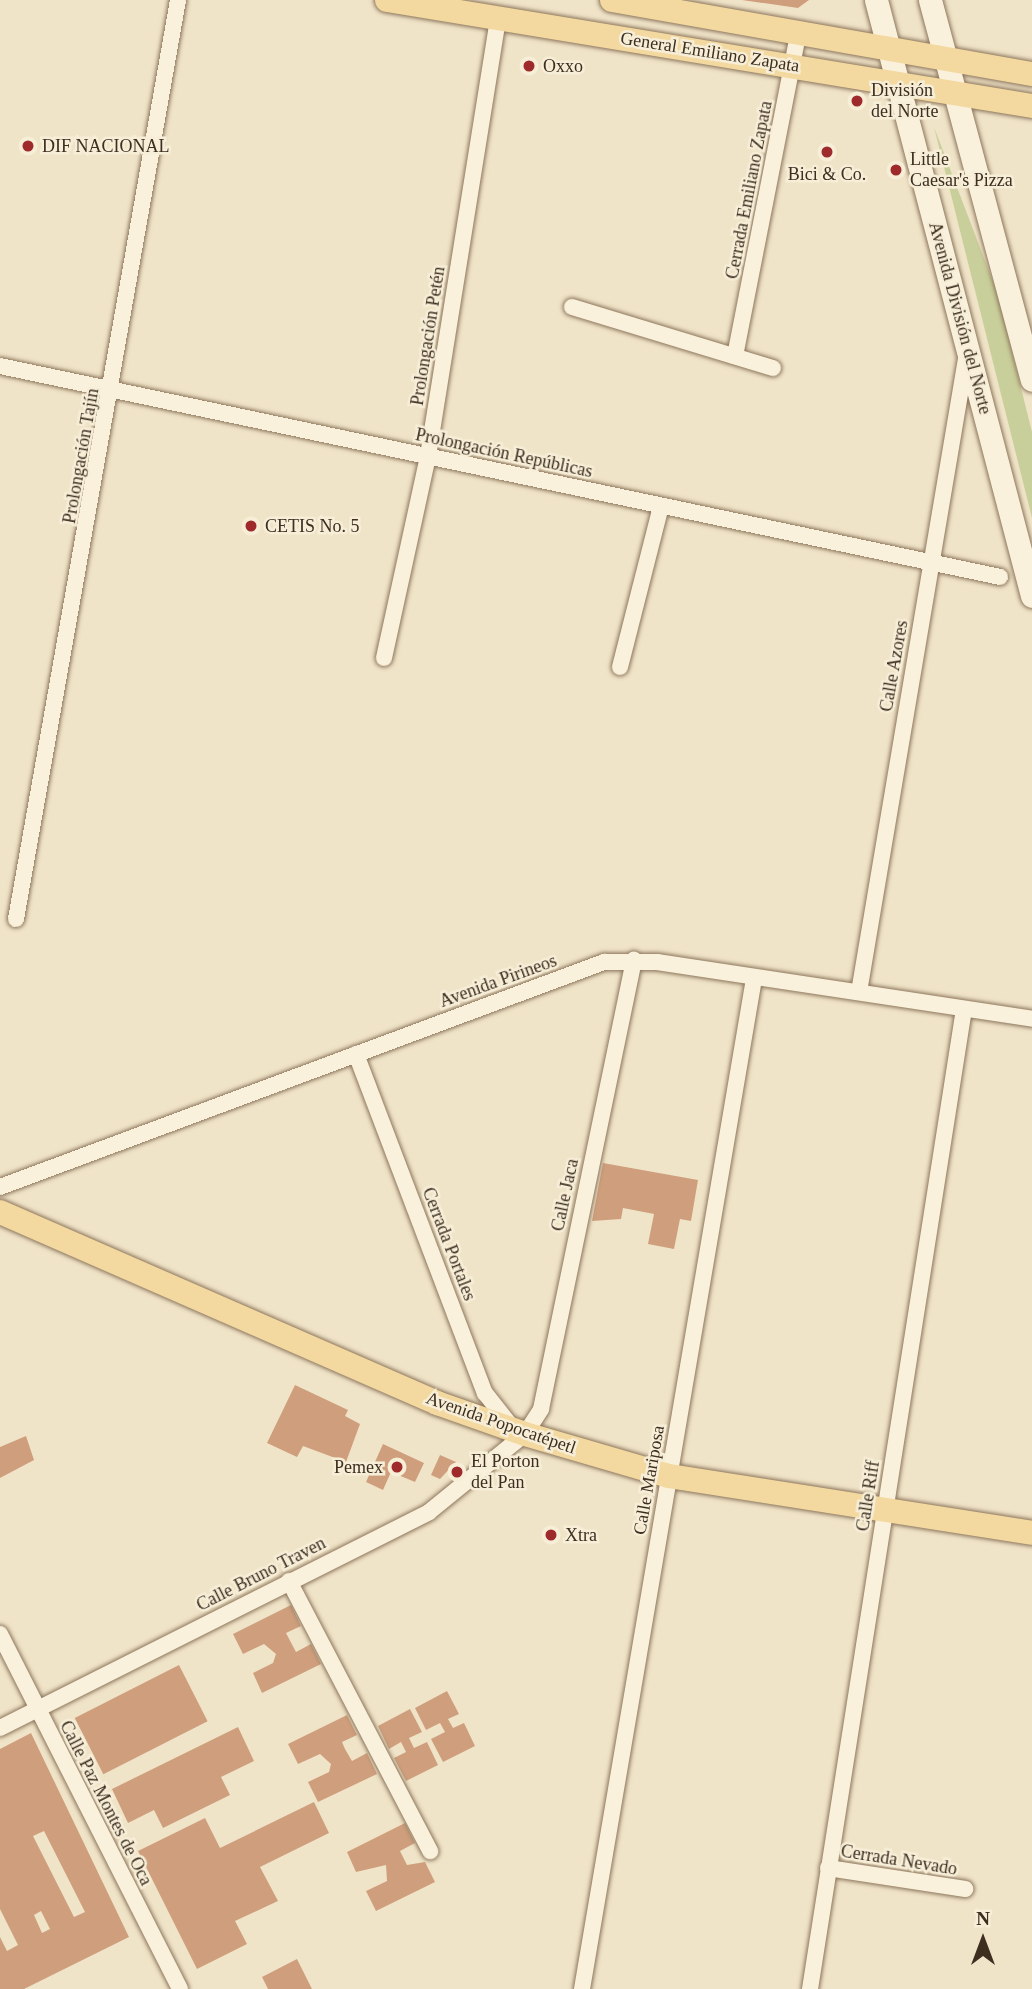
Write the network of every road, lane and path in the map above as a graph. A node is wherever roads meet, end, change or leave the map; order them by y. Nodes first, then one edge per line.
1 (178, 0) edge
2 (387, 0) edge
3 (612, 0) edge
4 (876, 0) edge
5 (930, 0) edge
6 (498, 18) junction
7 (799, 31) junction
8 (887, 46) junction
9 (944, 59) junction
10 (793, 65) junction
11 (1032, 74) edge
12 (896, 82) junction
13 (955, 93) junction
14 (1032, 106) edge
15 (572, 307) dead end
16 (969, 346) junction
17 (736, 356) junction
18 (0, 366) edge
19 (772, 368) dead end
20 (1032, 380) edge
21 (113, 390) junction
22 (428, 456) junction
23 (661, 506) junction
24 (930, 564) junction
25 (1000, 577) dead end
26 (1032, 596) edge
27 (384, 658) dead end
28 (620, 667) dead end
29 (16, 919) dead end
30 (634, 960) junction
31 (754, 978) junction
32 (859, 992) junction
33 (964, 1009) junction
34 (1032, 1019) edge
35 (356, 1054) junction
36 (0, 1187) edge
37 (0, 1212) edge
38 (525, 1434) junction
39 (669, 1476) junction
40 (886, 1507) junction
41 (1032, 1533) edge
42 (289, 1581) junction
43 (0, 1634) edge
44 (37, 1709) junction
45 (0, 1728) edge
46 (430, 1851) dead end
47 (828, 1868) junction
48 (965, 1889) dead end
49 (180, 1989) edge
50 (582, 1989) edge
51 (810, 1989) edge

1 - 21 street, Prolongación Tajín
2 - 6 main road, General Emiliano Zapata
3 - 7 main road, General Emiliano Zapata
4 - 8 main road, Avenida División del Norte
5 - 9 main road
6 - 10 main road, General Emiliano Zapata
6 - 22 street, Prolongación Petén
7 - 8 main road, General Emiliano Zapata
7 - 10 street, Cerrada Emiliano Zapata
8 - 9 main road, General Emiliano Zapata
8 - 12 main road, Avenida División del Norte
9 - 11 main road, General Emiliano Zapata
9 - 13 main road
10 - 12 main road, General Emiliano Zapata
10 - 17 street, Cerrada Emiliano Zapata
12 - 13 main road, General Emiliano Zapata
12 - 16 main road, Avenida División del Norte
13 - 14 main road, General Emiliano Zapata
13 - 20 main road
15 - 17 street
16 - 24 street, Calle Azores
16 - 26 main road, Avenida División del Norte
17 - 19 street
18 - 21 street, Prolongación Repúblicas
21 - 22 street, Prolongación Repúblicas
21 - 29 street, Prolongación Tajín
22 - 23 street, Prolongación Repúblicas
22 - 27 street, Prolongación Petén
23 - 24 street, Prolongación Repúblicas
23 - 28 street
24 - 25 street, Prolongación Repúblicas
24 - 32 street, Calle Azores
30 - 31 street, Avenida Pirineos
30 - 35 street, Avenida Pirineos
30 - 38 street, Calle Jaca
31 - 32 street, Avenida Pirineos
31 - 39 street, Calle Mariposa
32 - 33 street, Avenida Pirineos
33 - 34 street, Avenida Pirineos
33 - 40 street, Calle Riff
35 - 36 street, Avenida Pirineos
35 - 38 street, Cerrada Portales
37 - 38 main road, Avenida Popocatépetl
38 - 39 main road, Avenida Popocatépetl
38 - 42 street, Calle Bruno Traven
39 - 40 main road, Avenida Popocatépetl
39 - 50 street, Calle Mariposa
40 - 41 main road, Avenida Popocatépetl
40 - 47 street, Calle Riff
42 - 44 street, Calle Bruno Traven
42 - 46 street
43 - 44 street, Calle Paz Montes de Oca
44 - 45 street, Calle Bruno Traven
44 - 49 street, Calle Paz Montes de Oca
47 - 48 street, Cerrada Nevado
47 - 51 street, Calle Riff

